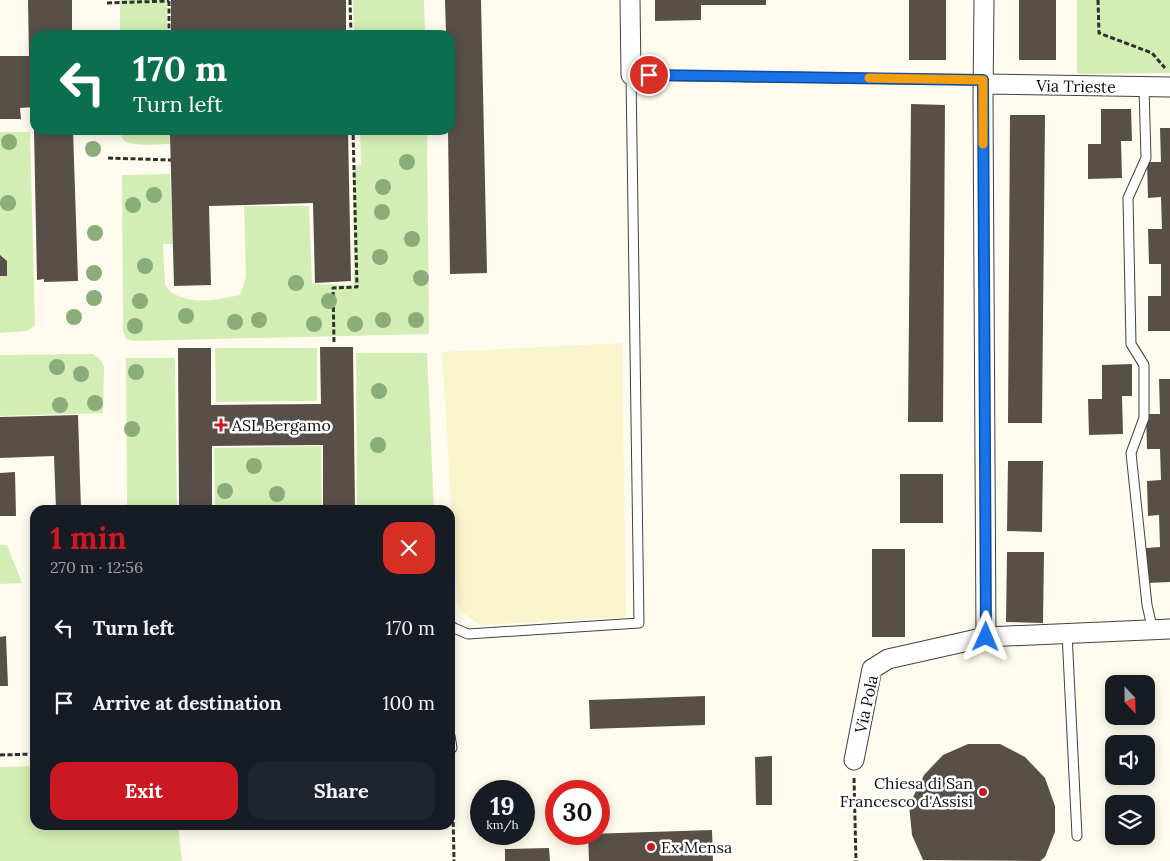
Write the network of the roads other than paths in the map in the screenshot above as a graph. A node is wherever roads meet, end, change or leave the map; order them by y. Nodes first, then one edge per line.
1 (630, 0) edge
2 (984, 0) edge
3 (631, 75) junction
4 (983, 82) junction
5 (1144, 87) junction
6 (1170, 87) edge
7 (455, 628) edge
8 (1161, 630) edge
9 (1067, 634) junction
10 (986, 637) junction
11 (854, 760) road end
12 (1077, 836) dead end

1 - 3 street
2 - 4 street
3 - 4 lane
3 - 7 lane
4 - 5 street, Via Trieste
4 - 10 street
5 - 6 street, Via Trieste
5 - 8 lane
8 - 9 street, Via Pola
9 - 10 street, Via Pola
9 - 12 lane
10 - 11 street, Via Pola

